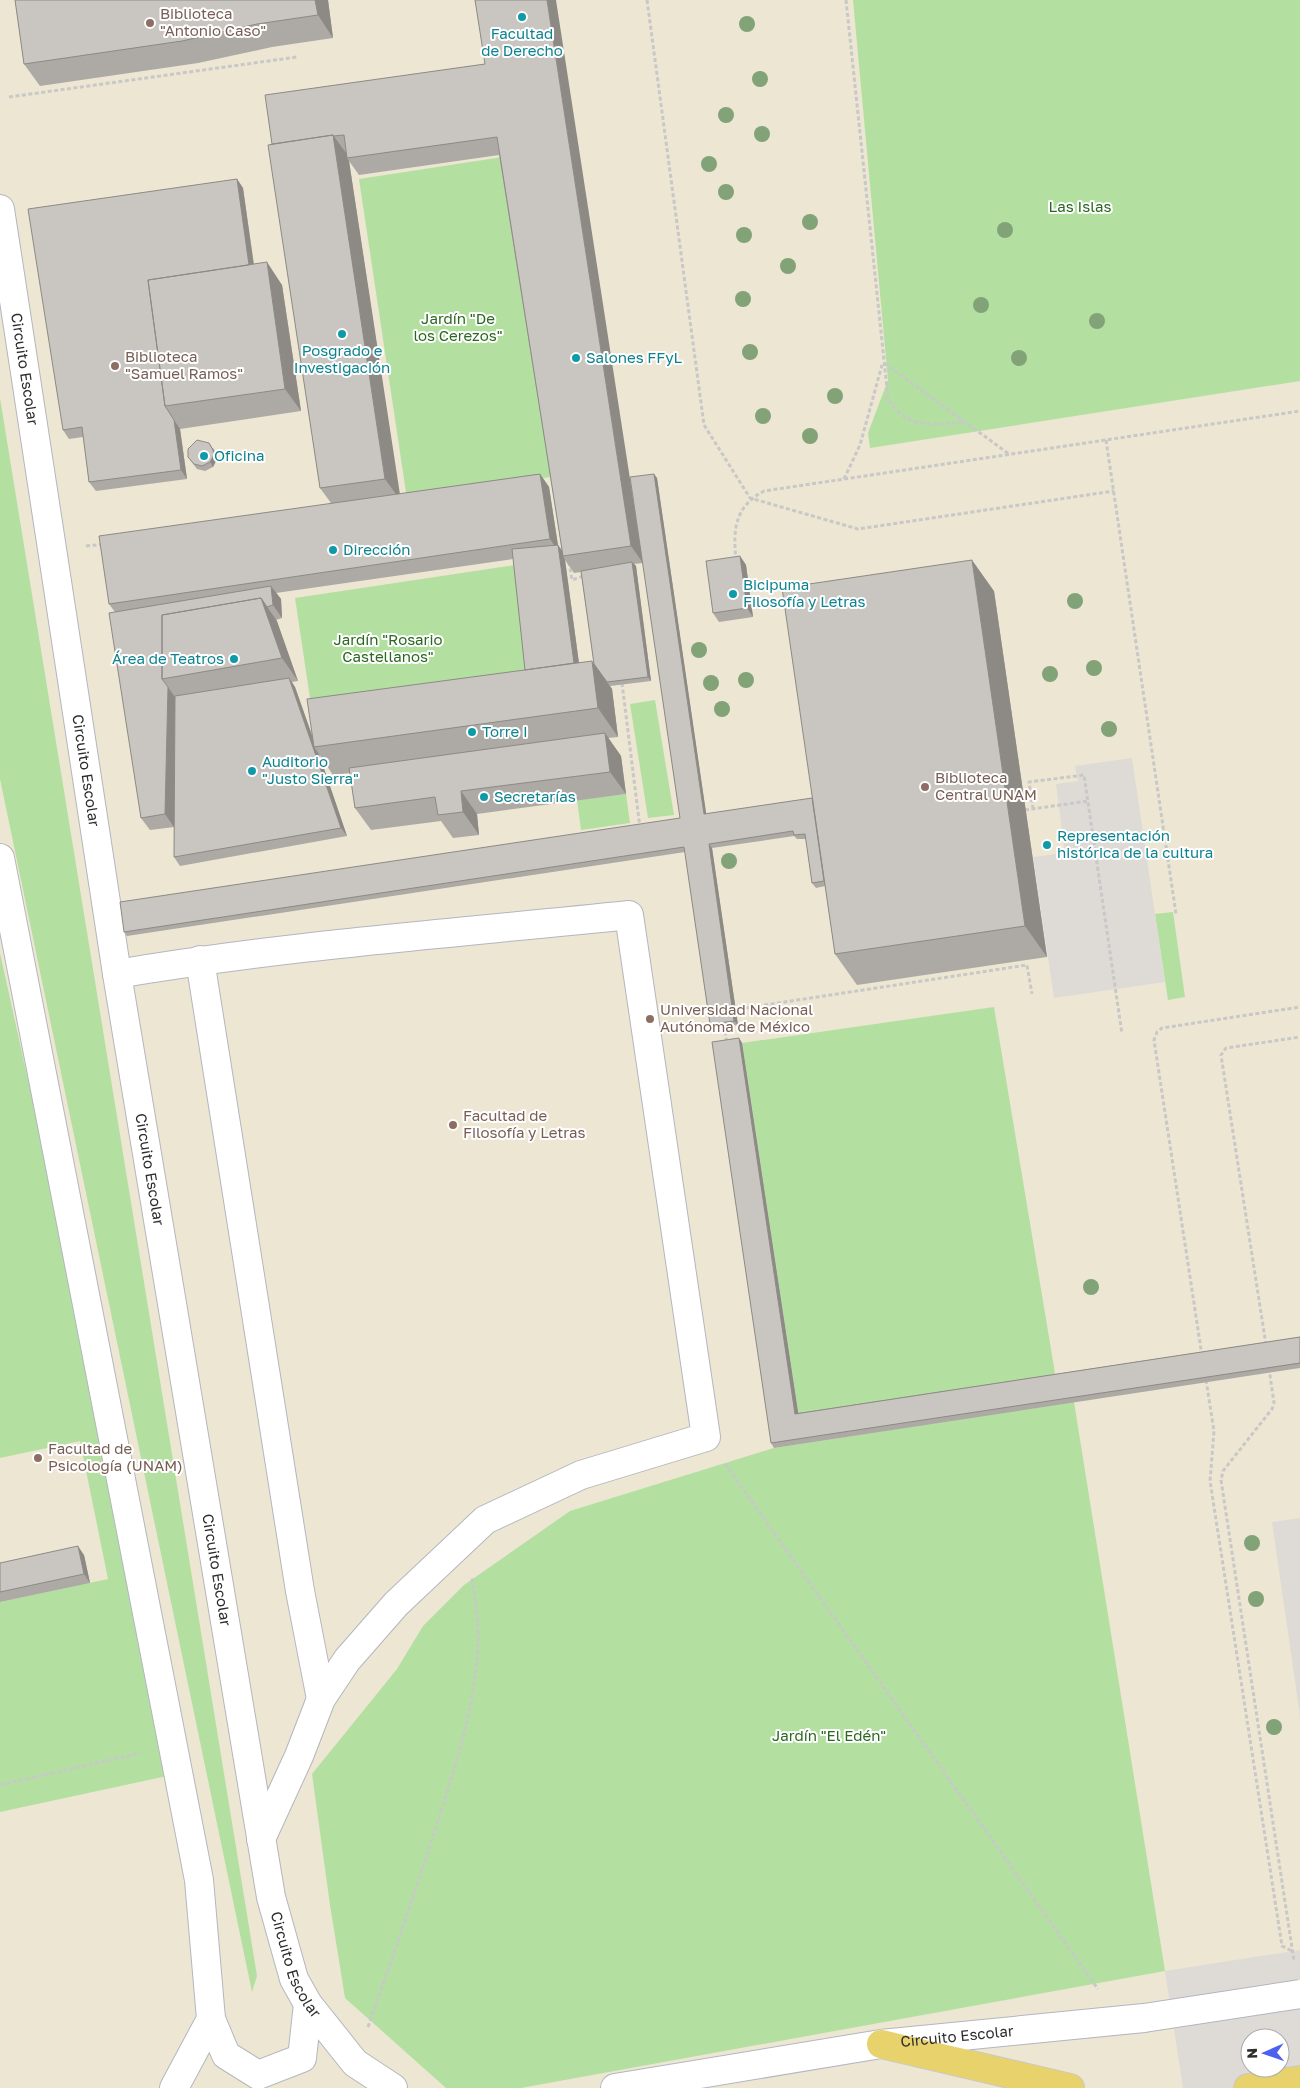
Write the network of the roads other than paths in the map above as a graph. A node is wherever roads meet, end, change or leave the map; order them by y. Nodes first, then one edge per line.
1 (0, 210) edge
2 (0, 858) edge
3 (200, 960) junction
4 (117, 974) junction
5 (321, 1699) junction
6 (261, 1839) junction
7 (1300, 1994) edge
8 (308, 2004) junction
9 (211, 2019) junction
10 (881, 2044) junction
11 (1300, 2080) edge
12 (174, 2088) edge
13 (393, 2088) edge
14 (615, 2088) edge
15 (1070, 2088) edge
16 (1248, 2088) edge

1 - 4 street, Circuito Escolar
2 - 9 street
3 - 4 street
3 - 5 street
3 - 5 street
4 - 6 street, Circuito Escolar
5 - 6 street
6 - 8 street, Circuito Escolar
7 - 10 street, Circuito Escolar, bridge
8 - 9 street
8 - 13 street, Circuito Escolar
9 - 12 street
10 - 14 street, Circuito Escolar
10 - 15 main road
11 - 16 main road

